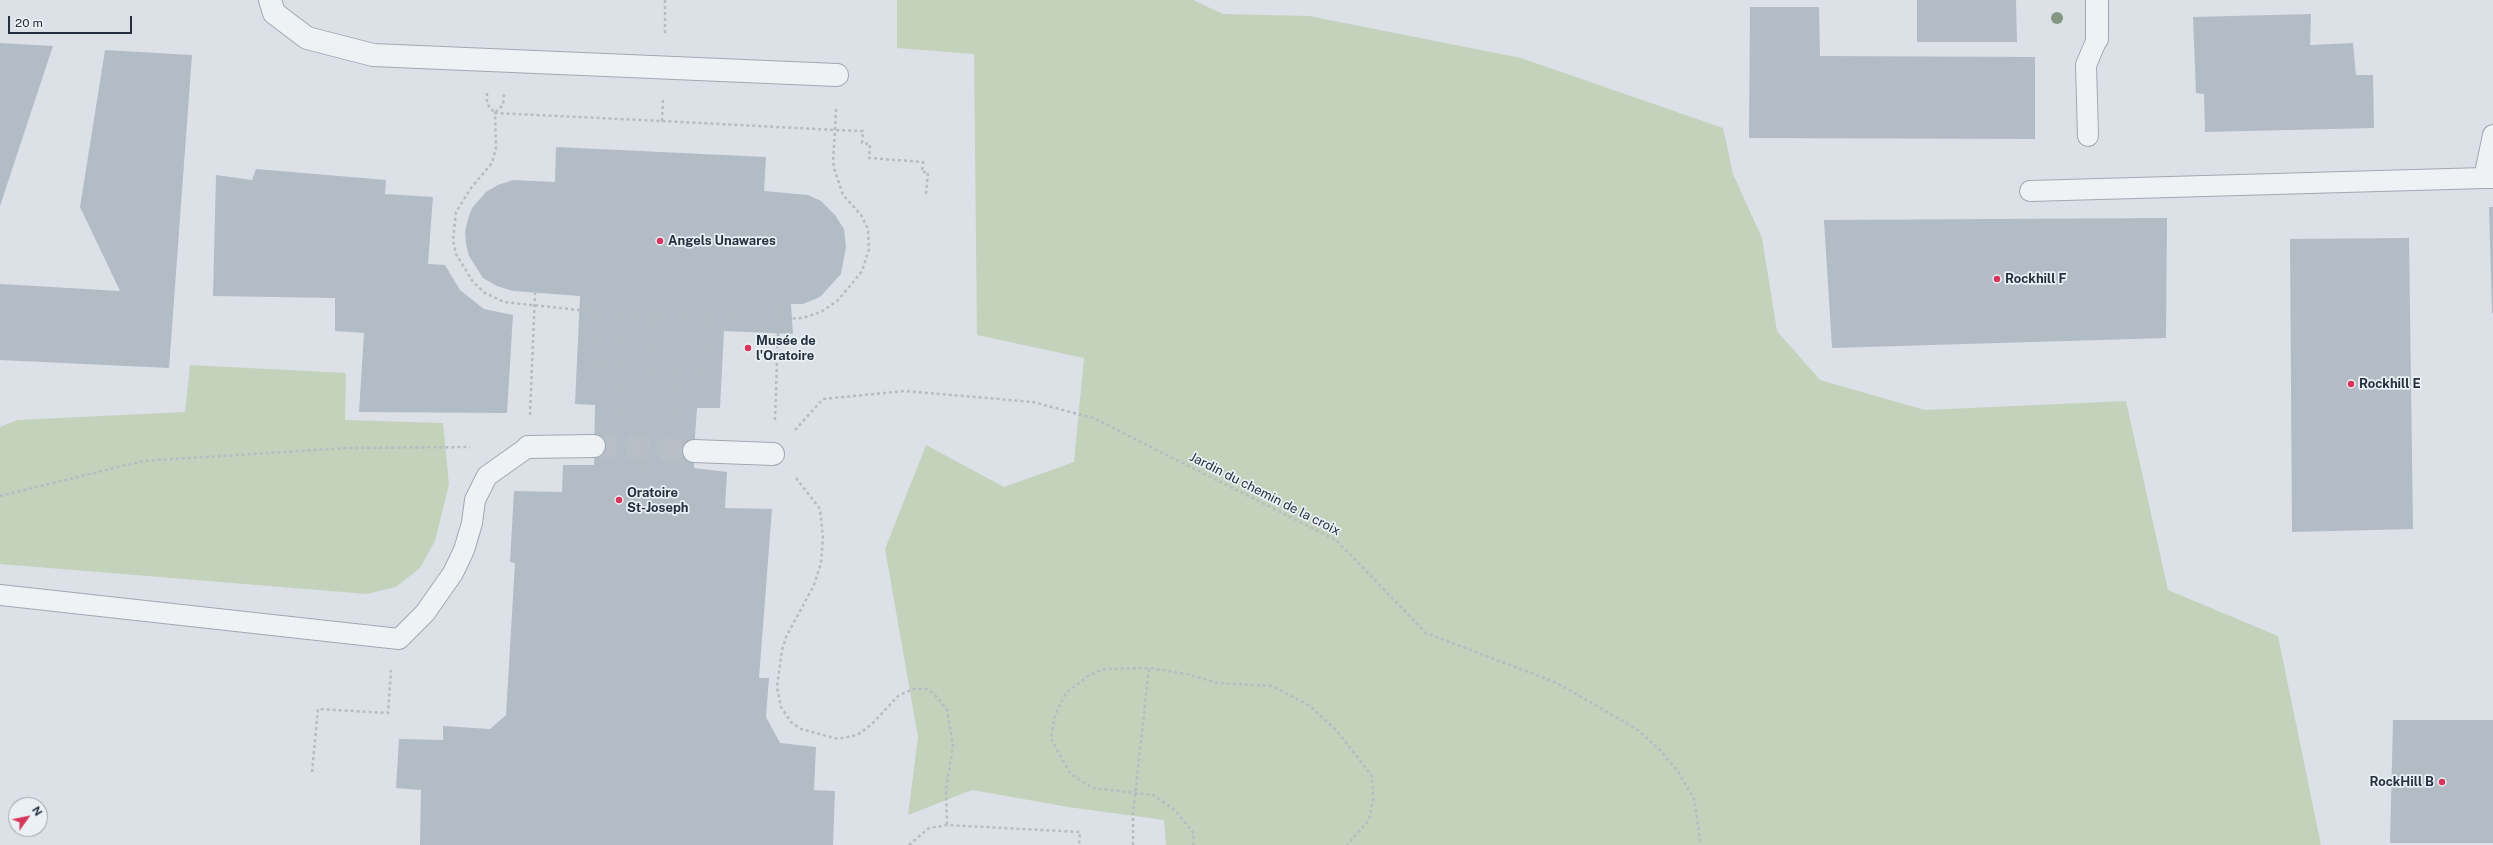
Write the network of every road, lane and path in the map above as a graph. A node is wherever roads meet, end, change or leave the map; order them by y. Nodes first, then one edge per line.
1 (270, 0) edge
2 (665, 0) edge
3 (2097, 0) edge
4 (665, 36) dead end
5 (2097, 39) joint
6 (838, 75) joint
7 (487, 104) dead end
8 (503, 105) dead end
9 (495, 113) junction
10 (835, 130) junction
11 (2493, 135) edge
12 (2088, 136) dead end
13 (2488, 178) edge
14 (2030, 191) dead end
15 (926, 194) dead end
16 (535, 293) dead end
17 (779, 304) dead end
18 (535, 306) junction
19 (596, 311) junction
20 (622, 312) junction
21 (651, 314) junction
22 (681, 316) junction
23 (708, 317) junction
24 (778, 319) junction
25 (620, 366) junction
26 (649, 369) junction
27 (679, 371) junction
28 (677, 424) dead end
29 (618, 427) dead end
30 (594, 446) tunnel mouth
31 (473, 447) dead end
32 (528, 447) junction
33 (694, 451) tunnel mouth
34 (773, 454) junction
35 (617, 465) dead end
36 (676, 470) dead end
37 (617, 481) dead end
38 (644, 484) dead end
39 (675, 486) dead end
40 (0, 496) edge
41 (0, 595) edge
42 (391, 662) dead end
43 (1149, 668) junction
44 (312, 772) dead end
45 (1135, 792) junction
46 (947, 825) junction
47 (909, 845) edge
48 (1079, 845) edge
49 (1133, 845) edge
50 (1193, 845) edge
51 (1347, 845) edge
52 (1701, 845) edge

1 - 6 street
2 - 4 path
3 - 5 street
5 - 12 lane
6 - 10 path
7 - 9 path
8 - 9 path
9 - 10 path
9 - 18 path
10 - 15 path
10 - 24 path
11 - 13 lane
13 - 14 lane
16 - 18 path
17 - 24 path
18 - 19 path
18 - 32 path
19 - 20 path
19 - 25 path
20 - 21 path
20 - 25 path
21 - 22 path
21 - 26 path
22 - 23 path
22 - 27 path
23 - 24 path
23 - 27 path
24 - 34 path
25 - 26 path
25 - 29 path
26 - 27 path
26 - 38 path
27 - 28 path
30 - 32 street
31 - 40 path
32 - 41 lane
33 - 34 street
34 - 46 path
34 - 52 path, Jardin du chemin de la croix
35 - 37 path
36 - 39 path
42 - 44 path
43 - 45 path
43 - 45 path
43 - 51 path
45 - 49 path
45 - 50 path
46 - 47 path
46 - 48 path

